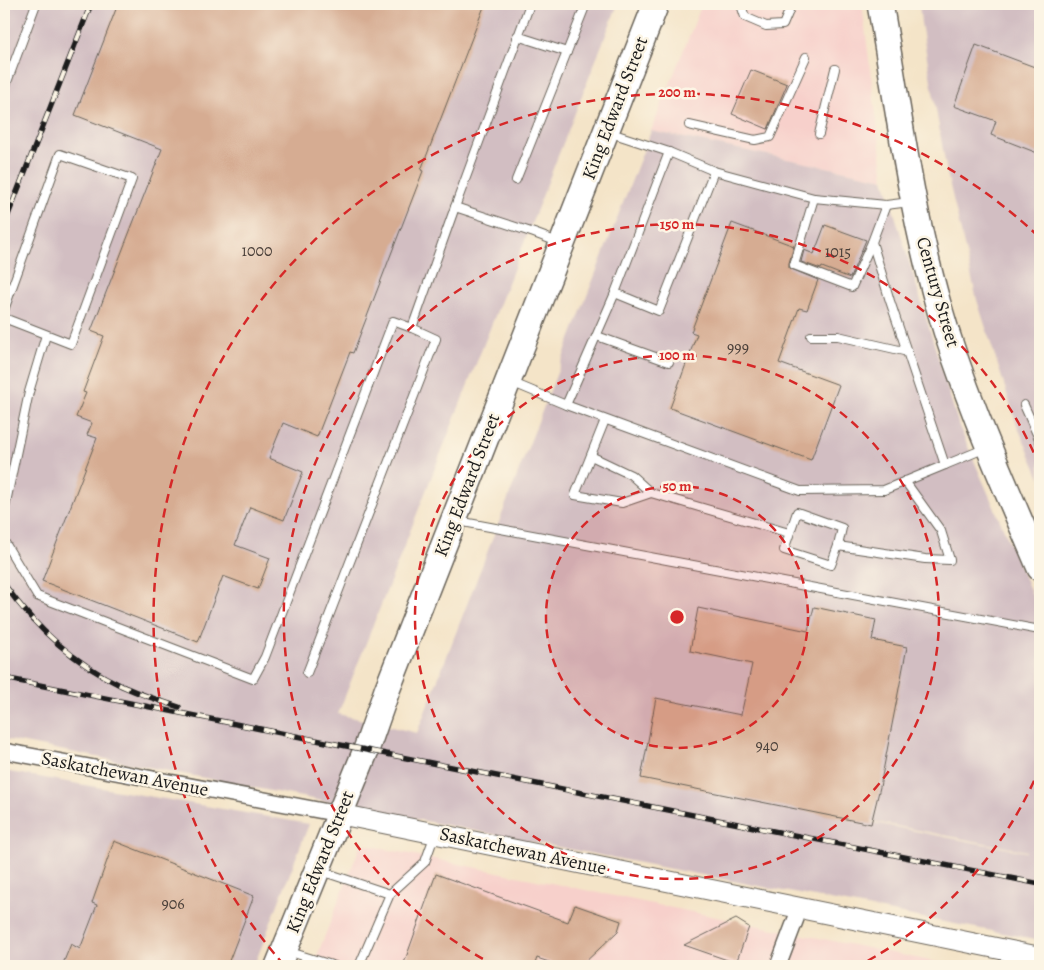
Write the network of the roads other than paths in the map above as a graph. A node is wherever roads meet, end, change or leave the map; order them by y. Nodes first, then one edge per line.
1 (36, 4) edge
2 (530, 4) edge
3 (586, 4) edge
4 (656, 4) edge
5 (743, 4) edge
6 (792, 4) edge
7 (880, 4) edge
8 (517, 36) junction
9 (567, 52) junction
10 (806, 57) dead end
11 (835, 69) dead end
12 (4, 90) edge
13 (689, 125) dead end
14 (606, 132) junction
15 (819, 134) dead end
16 (670, 152) junction
17 (714, 171) junction
18 (516, 180) dead end
19 (814, 198) junction
20 (914, 202) junction
21 (886, 205) junction
22 (454, 208) junction
23 (872, 242) junction
24 (562, 244) junction
25 (615, 293) junction
26 (4, 310) edge
27 (4, 318) edge
28 (412, 328) junction
29 (46, 335) junction
30 (597, 336) junction
31 (810, 336) dead end
32 (908, 352) junction
33 (669, 362) dead end
34 (508, 381) junction
35 (566, 405) junction
36 (1024, 405) dead end
37 (606, 420) junction
38 (1040, 441) edge
39 (989, 447) junction
40 (591, 456) junction
41 (945, 464) junction
42 (905, 481) junction
43 (651, 493) junction
44 (4, 512) edge
45 (453, 520) junction
46 (790, 534) junction
47 (4, 541) edge
48 (838, 546) junction
49 (1040, 568) edge
50 (1040, 630) edge
51 (307, 673) dead end
52 (4, 751) edge
53 (339, 814) junction
54 (436, 834) junction
55 (317, 869) junction
56 (390, 894) junction
57 (800, 908) junction
58 (1040, 957) edge
59 (282, 958) edge
60 (335, 966) edge
61 (359, 966) edge
62 (778, 966) edge

1 - 12 lane
2 - 8 lane
3 - 9 lane
4 - 14 main road, King Edward Street
5 - 6 lane
7 - 20 main road, Century Street
8 - 9 lane
8 - 22 lane
9 - 18 lane
10 - 13 lane
11 - 15 lane
14 - 16 lane
14 - 24 main road, King Edward Street
16 - 17 lane
16 - 25 lane
17 - 19 lane
17 - 25 lane
19 - 21 lane
19 - 23 lane
20 - 21 lane
20 - 39 main road, Century Street
21 - 23 lane
22 - 24 lane
22 - 28 lane
23 - 32 lane
24 - 34 main road, King Edward Street
25 - 30 lane
26 - 29 lane
27 - 29 lane
28 - 47 lane
28 - 51 lane
29 - 44 lane
30 - 33 lane
30 - 35 lane
31 - 32 lane
32 - 41 lane
34 - 35 lane
34 - 45 main road, King Edward Street
35 - 37 lane
36 - 38 lane
37 - 40 lane
37 - 42 lane
39 - 41 lane
39 - 49 main road, Century Street
40 - 43 lane
40 - 43 lane
41 - 42 lane
42 - 48 lane
43 - 46 lane
45 - 50 lane
45 - 53 main road, King Edward Street
46 - 48 lane
46 - 48 lane
52 - 53 street, Saskatchewan Avenue
53 - 54 street, Saskatchewan Avenue
53 - 55 main road, King Edward Street
54 - 56 lane
54 - 57 street, Saskatchewan Avenue
55 - 56 lane
55 - 59 main road, King Edward Street
56 - 61 lane
57 - 58 street, Saskatchewan Avenue
57 - 62 street
59 - 60 lane

